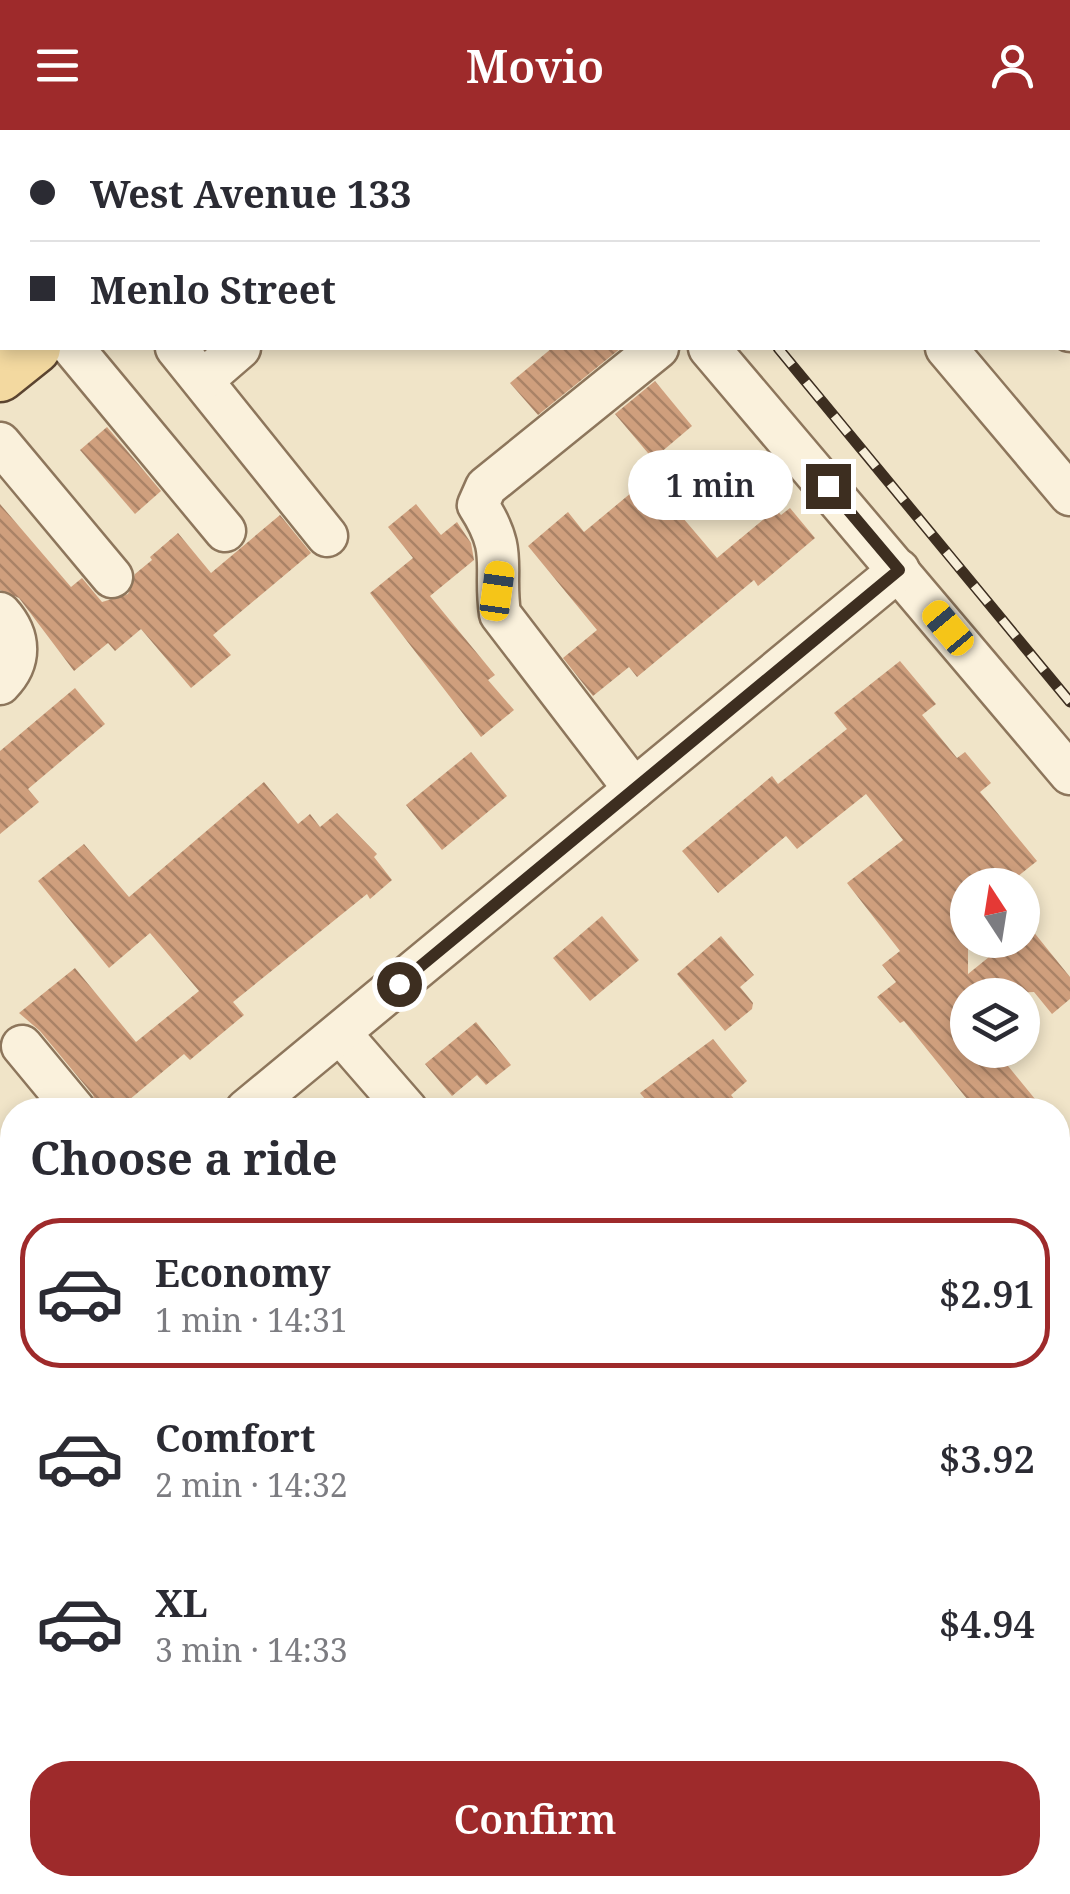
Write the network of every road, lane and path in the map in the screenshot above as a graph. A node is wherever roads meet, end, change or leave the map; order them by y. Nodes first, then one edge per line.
1 (32, 350) edge
2 (75, 350) edge
3 (178, 350) edge
4 (238, 350) edge
5 (656, 350) edge
6 (711, 350) edge
7 (948, 350) edge
8 (0, 376) edge
9 (203, 380) junction
10 (0, 443) edge
11 (1070, 495) edge
12 (224, 531) dead end
13 (328, 536) dead end
14 (899, 570) junction
15 (112, 577) dead end
16 (0, 613) edge
17 (0, 684) edge
18 (1070, 774) edge
19 (634, 789) junction
20 (340, 1033) junction
21 (22, 1046) dead end
22 (65, 1098) edge
23 (261, 1098) edge
24 (397, 1098) edge

1 - 8 main road
2 - 12 street
3 - 9 street
4 - 9 street
5 - 19 street
6 - 14 street
7 - 11 street
9 - 13 street
10 - 15 street
14 - 18 street
14 - 19 street
16 - 17 street
19 - 20 street
20 - 23 street
20 - 24 street
21 - 22 street

